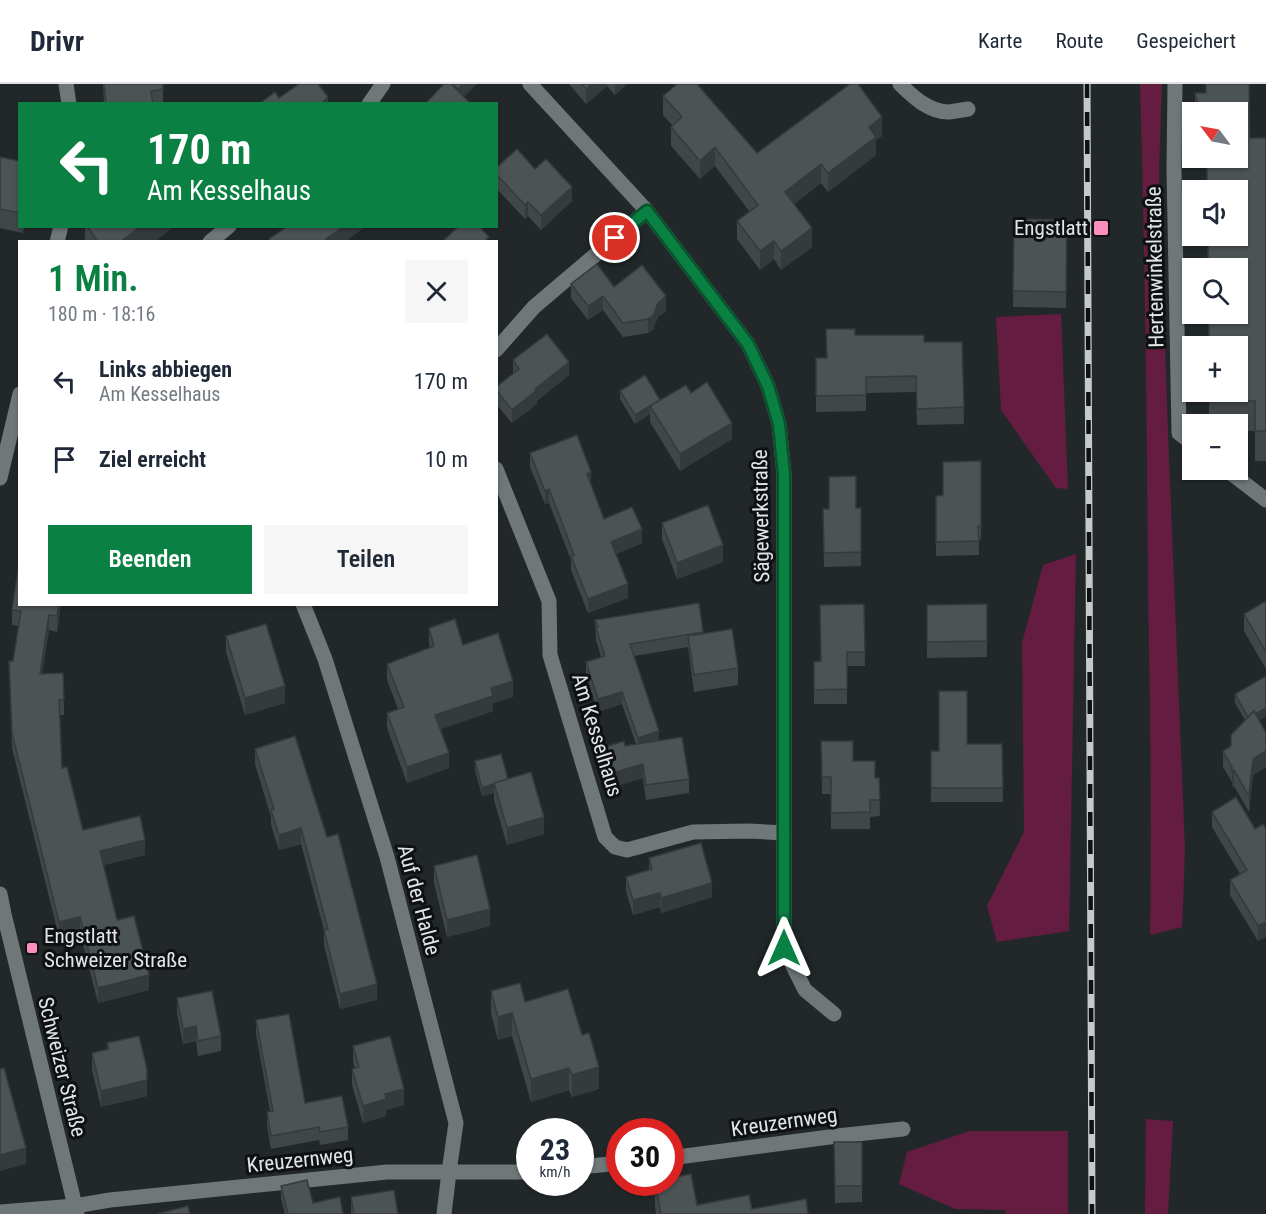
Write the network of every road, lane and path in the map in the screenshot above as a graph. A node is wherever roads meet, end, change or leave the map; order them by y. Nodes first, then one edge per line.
1 (66, 84) edge
2 (383, 84) edge
3 (530, 84) edge
4 (900, 84) edge
5 (1175, 84) edge
6 (69, 102) edge
7 (370, 102) edge
8 (968, 109) dead end
9 (647, 211) junction
10 (227, 228) edge
11 (212, 240) edge
12 (498, 348) edge
13 (18, 402) edge
14 (1182, 435) edge
15 (498, 474) edge
16 (0, 478) edge
17 (1240, 480) edge
18 (1266, 500) edge
19 (304, 606) edge
20 (784, 833) junction
21 (0, 894) edge
22 (834, 1014) dead end
23 (903, 1129) dead end
24 (684, 1156) edge
25 (449, 1172) junction
26 (516, 1172) edge
27 (76, 1210) edge
28 (0, 1212) edge
29 (444, 1214) edge

1 - 6 street
2 - 7 street
3 - 9 street, Sägewerkstraße
4 - 8 street
5 - 14 street, Hertenwinkelstraße
9 - 12 street
9 - 20 street, Sägewerkstraße
10 - 11 street
13 - 16 street
15 - 20 street, Am Kesselhaus
17 - 18 street
19 - 25 street, Auf der Halde
20 - 22 street, Sägewerkstraße
21 - 27 street, Schweizer Straße
23 - 24 street, Kreuzernweg
25 - 26 street, Kreuzernweg
25 - 27 street, Kreuzernweg
25 - 29 street, Auf der Halde
27 - 28 street, Kreuzernweg

